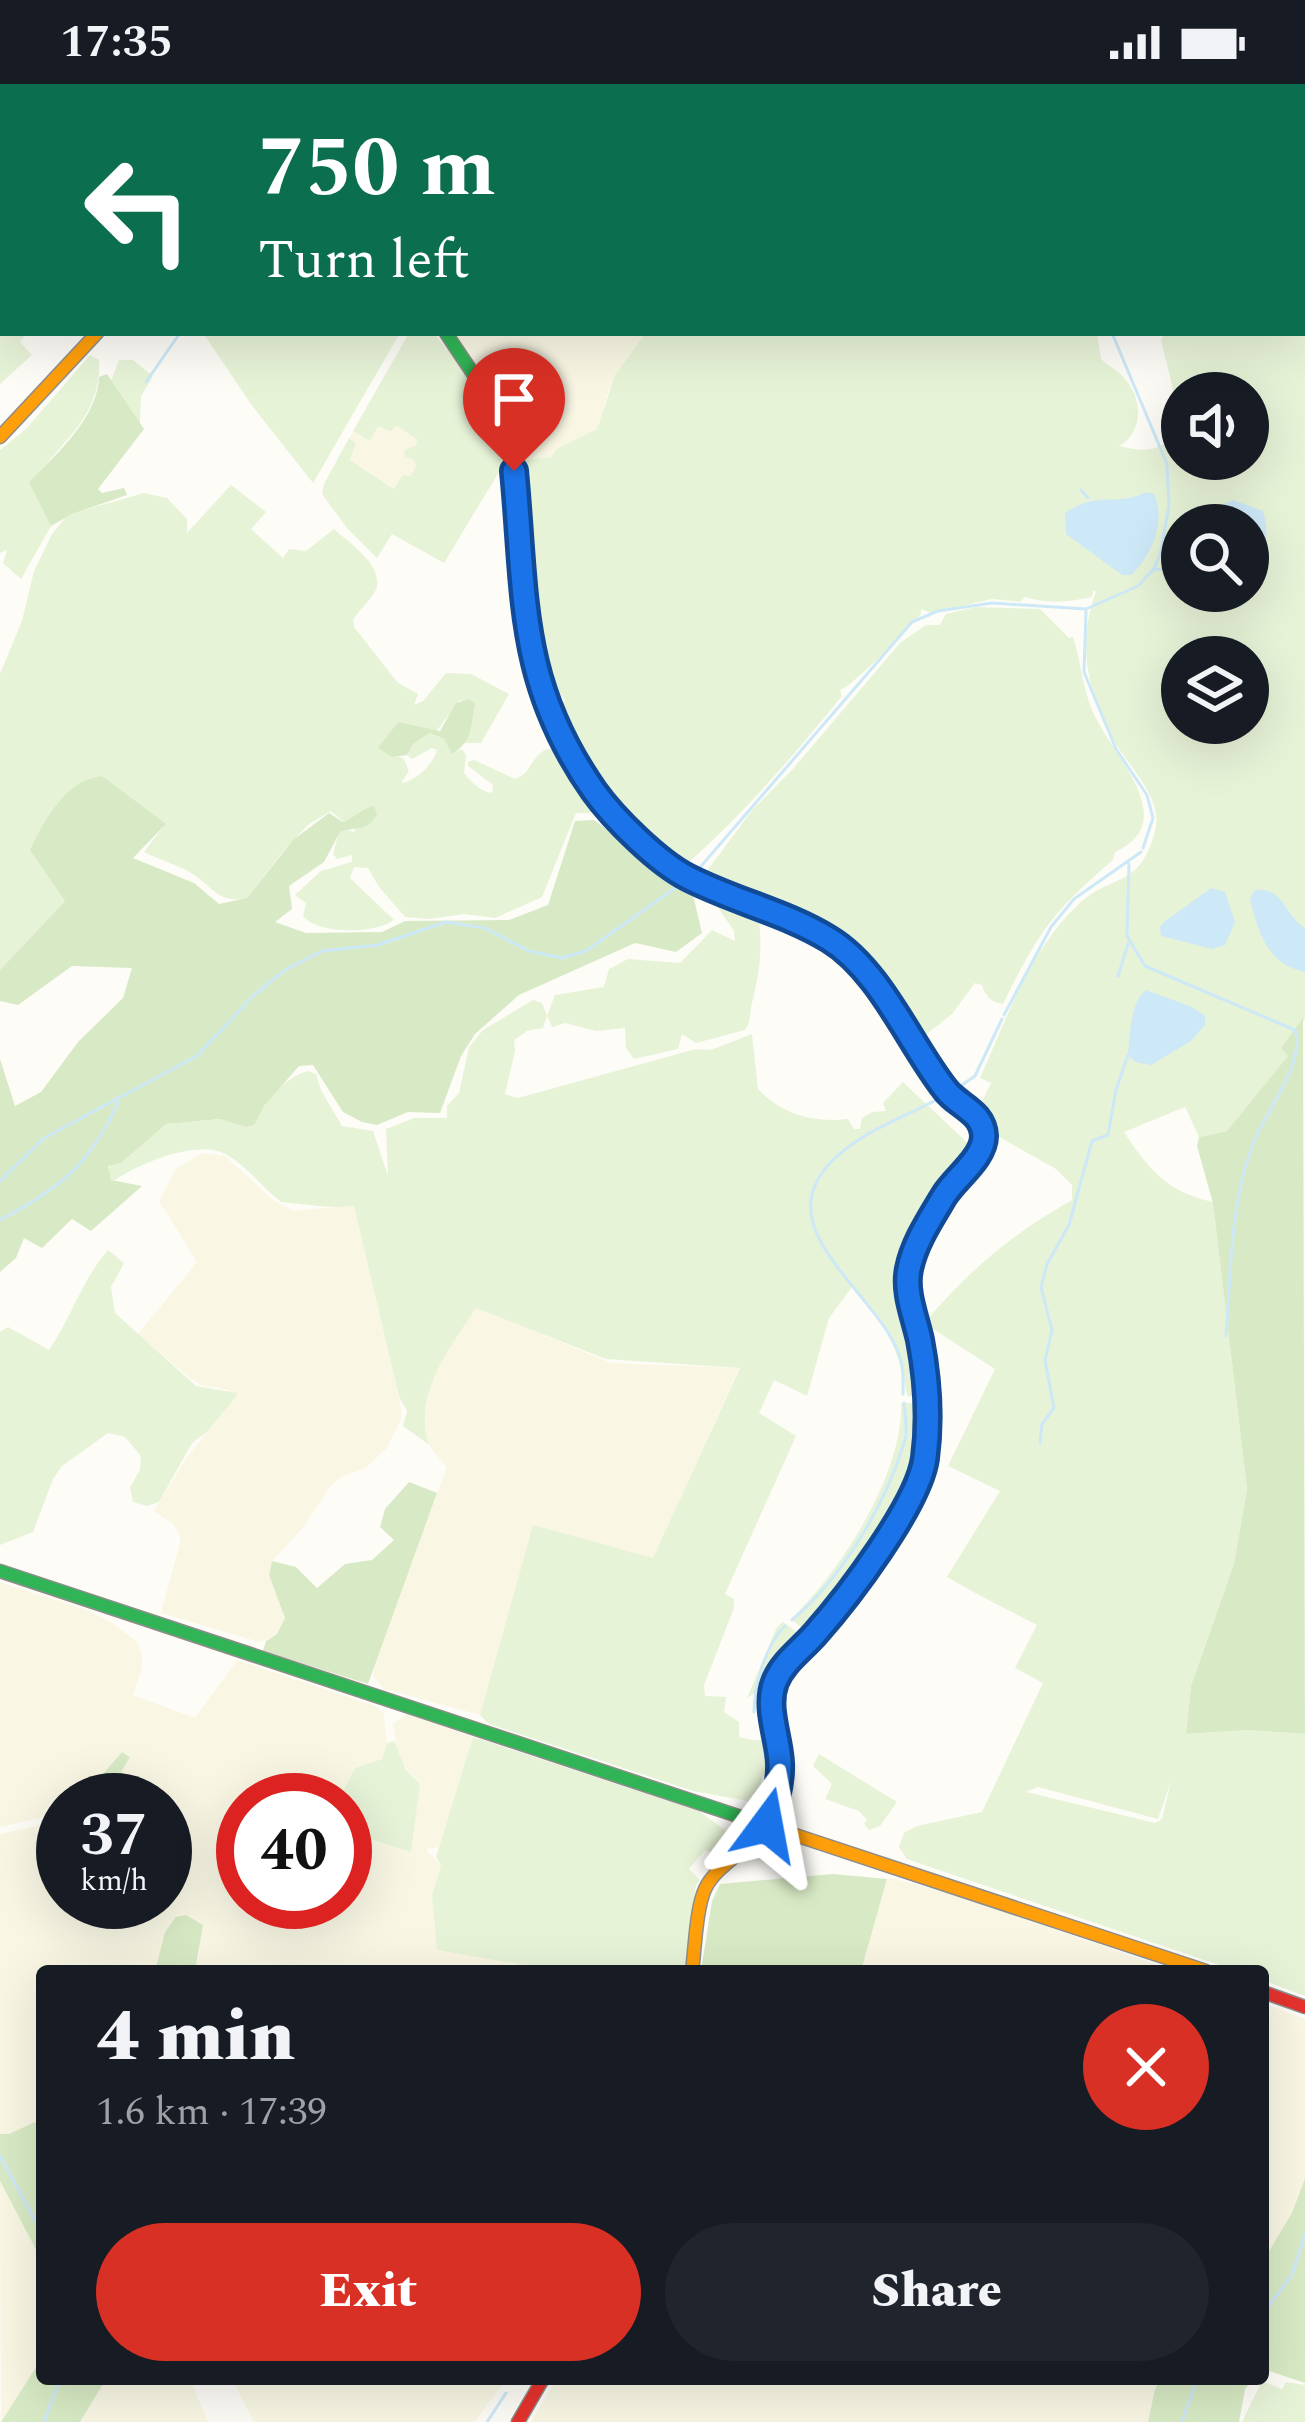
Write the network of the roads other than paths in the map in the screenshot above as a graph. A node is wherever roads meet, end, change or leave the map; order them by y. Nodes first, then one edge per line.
1 (456, 84) edge
2 (470, 84) edge
3 (94, 336) edge
4 (448, 336) edge
5 (0, 436) edge
6 (0, 1571) edge
7 (767, 1825) junction
8 (693, 1965) edge
9 (1188, 1965) edge
10 (1269, 1994) edge
11 (1305, 2007) edge
12 (540, 2385) edge
13 (518, 2422) edge

1 - 2 street
3 - 5 street
4 - 7 street
6 - 7 street
7 - 8 street
7 - 9 street
10 - 11 street
12 - 13 street

